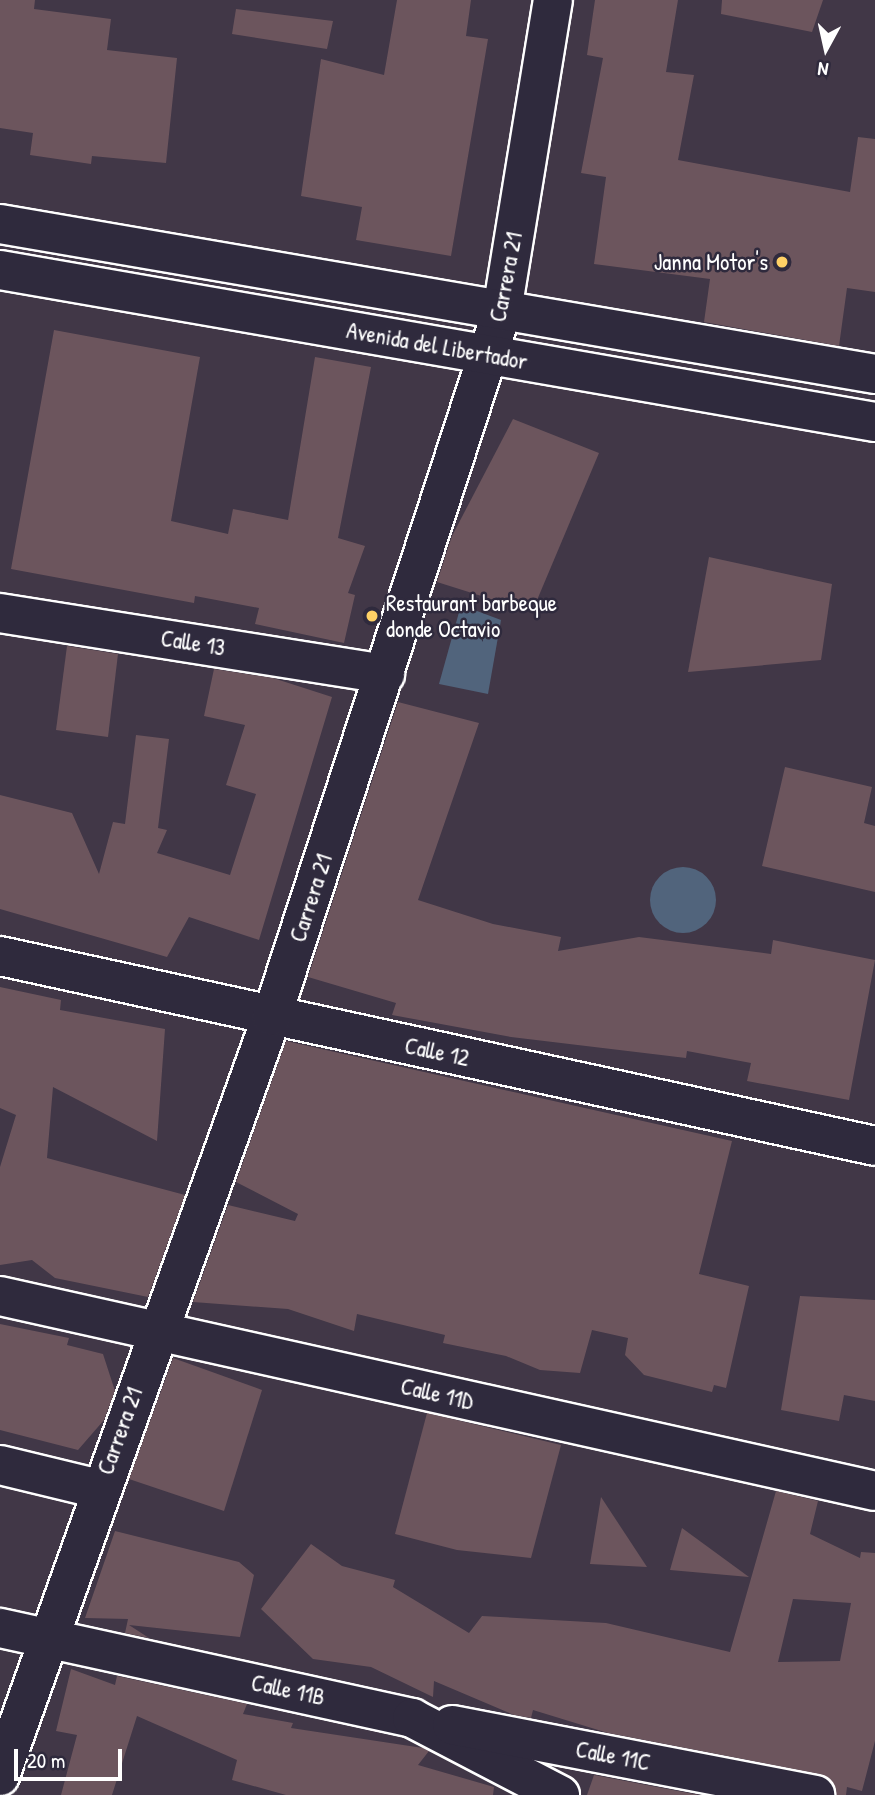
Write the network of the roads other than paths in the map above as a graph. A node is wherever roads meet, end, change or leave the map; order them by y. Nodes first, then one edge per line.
1 (553, 0) edge
2 (0, 224) edge
3 (0, 270) edge
4 (502, 310) junction
5 (488, 355) junction
6 (875, 374) edge
7 (875, 422) edge
8 (0, 613) edge
9 (385, 674) junction
10 (0, 956) edge
11 (272, 1016) junction
12 (875, 1146) edge
13 (0, 1296) edge
14 (157, 1332) junction
15 (0, 1465) edge
16 (99, 1489) junction
17 (875, 1491) edge
18 (0, 1628) edge
19 (46, 1637) junction
20 (412, 1718) junction
21 (0, 1776) edge
22 (560, 1795) edge
23 (815, 1795) edge

1 - 4 street, Carrera 21
2 - 4 street, Avenida del Libertador
3 - 5 street, Avenida del Libertador
4 - 5 street, Carrera 21
4 - 6 street, Avenida del Libertador
5 - 7 street, Avenida del Libertador
5 - 9 street, Carrera 21
8 - 9 street, Calle 13
9 - 11 street, Carrera 21
10 - 11 street, Calle 12
11 - 12 street, Calle 12
11 - 14 street, Carrera 21
13 - 14 street, Calle 11D
14 - 16 street, Carrera 21
14 - 17 street, Calle 11D
15 - 16 street
16 - 19 street, Carrera 21
18 - 19 street, Calle 11B
19 - 20 street, Calle 11B
19 - 21 street, Carrera 21
20 - 22 street, Calle 11B
20 - 23 street, Calle 11C

